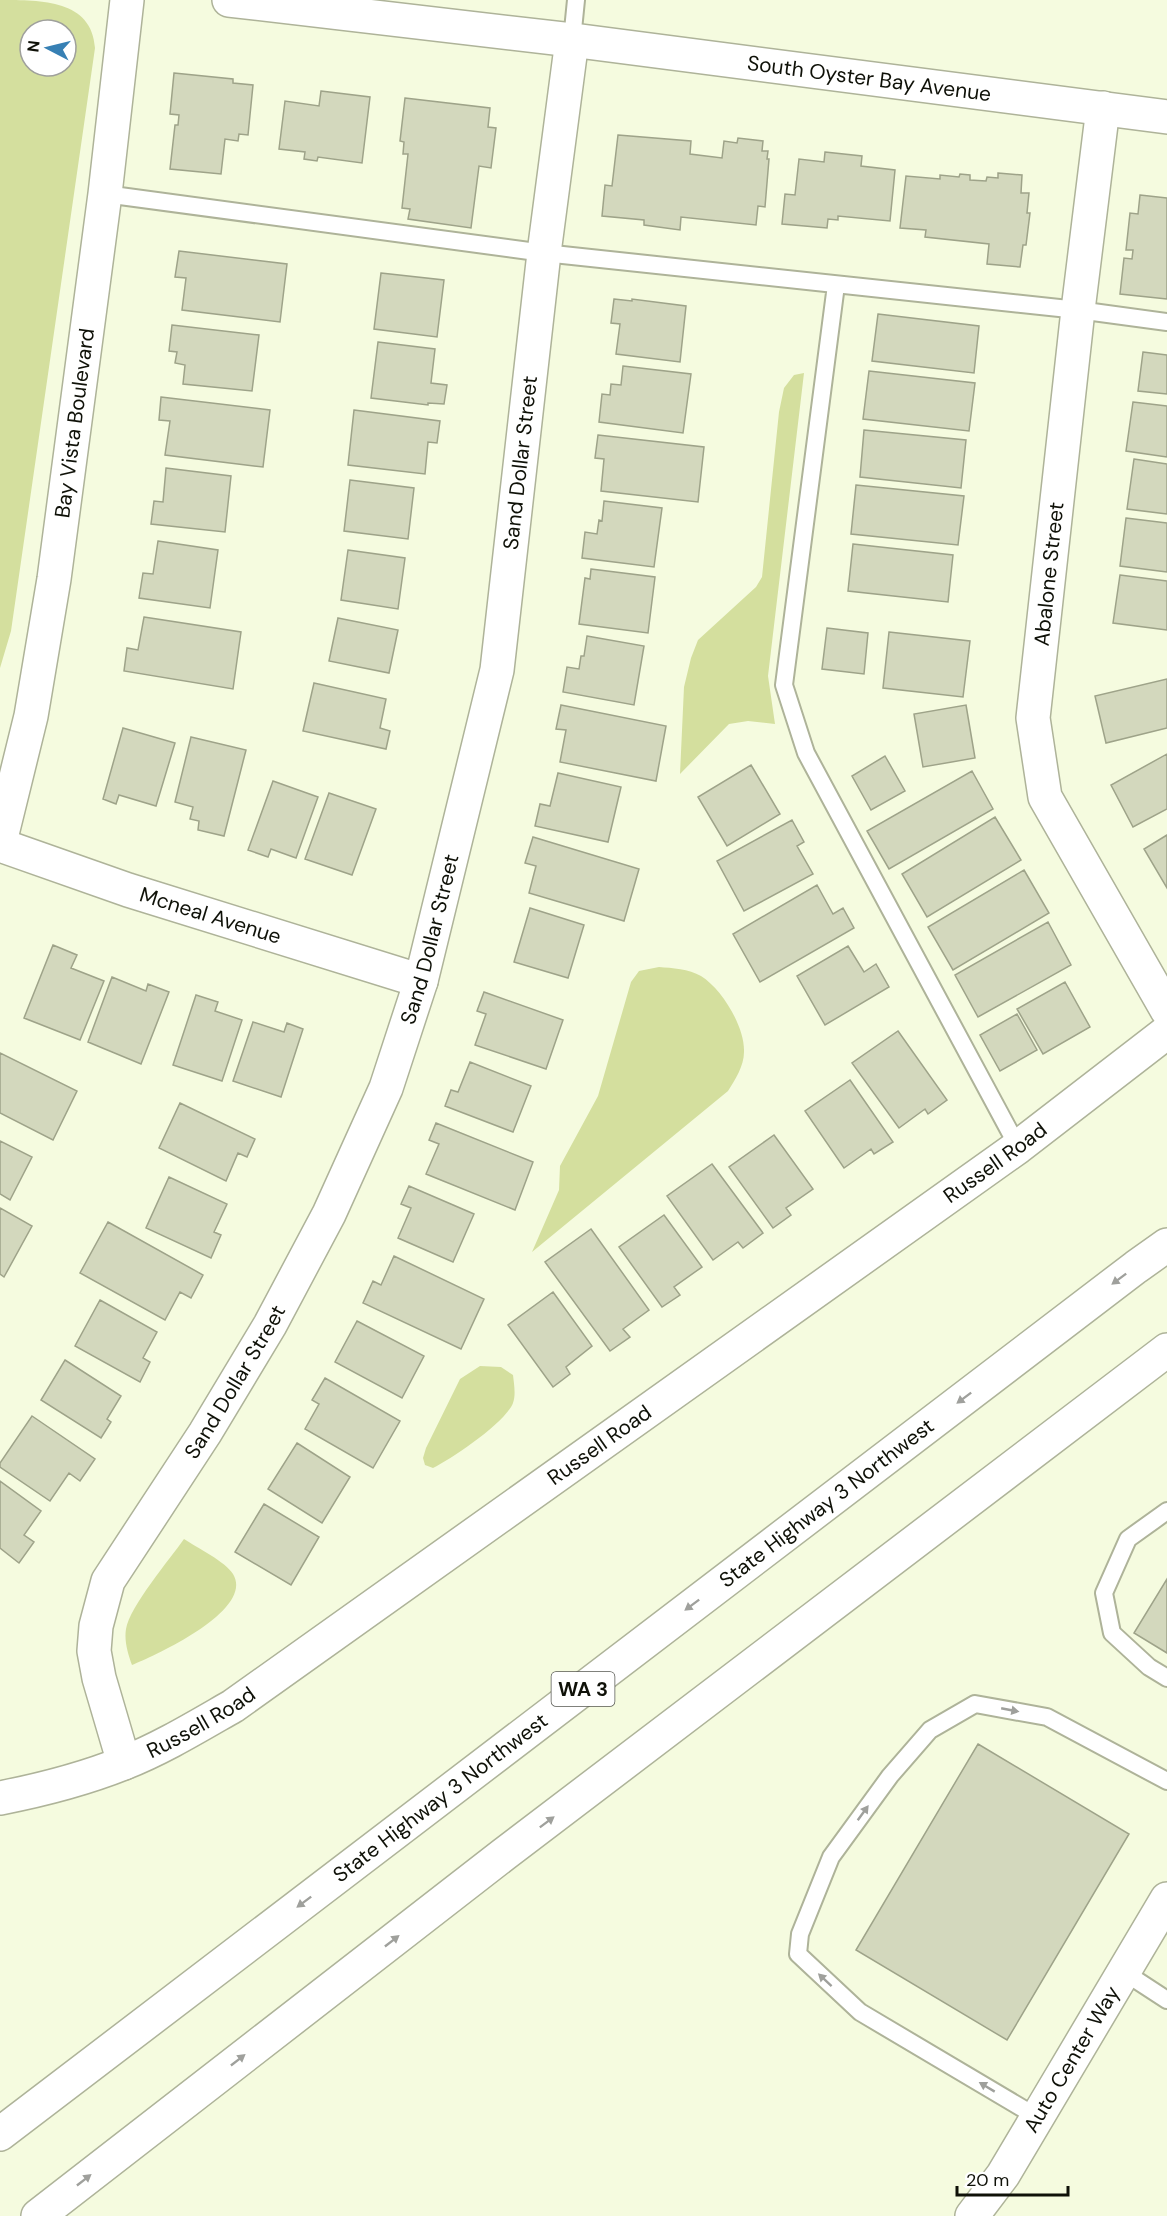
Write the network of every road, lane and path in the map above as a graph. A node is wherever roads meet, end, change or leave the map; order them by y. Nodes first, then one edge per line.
1 (127, 0) edge
2 (229, 0) edge
3 (576, 0) edge
4 (572, 40) junction
5 (1103, 108) junction
6 (1167, 117) edge
7 (105, 194) junction
8 (544, 253) junction
9 (836, 285) junction
10 (1078, 310) junction
11 (1167, 322) edge
12 (0, 843) edge
13 (421, 981) junction
14 (1167, 1010) edge
15 (1167, 1032) edge
16 (1018, 1147) junction
17 (1167, 1245) edge
18 (1167, 1350) edge
19 (1167, 1511) edge
20 (1167, 1678) edge
21 (124, 1763) junction
22 (1167, 1781) edge
23 (0, 1798) edge
24 (1167, 1899) edge
25 (1124, 1972) junction
26 (1167, 2000) edge
27 (1037, 2117) junction
28 (0, 2134) edge
29 (38, 2216) edge
30 (972, 2216) edge

1 - 7 main road, Bay Vista Boulevard
2 - 4 main road, South Oyster Bay Avenue
3 - 4 lane
4 - 5 main road, South Oyster Bay Avenue
4 - 8 main road, Sand Dollar Street
5 - 6 main road, South Oyster Bay Avenue
5 - 10 main road, Abalone Street
7 - 8 lane
7 - 12 main road, Bay Vista Boulevard
8 - 9 lane
8 - 13 main road, Sand Dollar Street
9 - 10 lane
9 - 16 lane
10 - 11 lane
10 - 14 main road, Abalone Street
12 - 13 main road, Mcneal Avenue
13 - 21 main road, Sand Dollar Street
15 - 16 main road, Russell Road
16 - 21 main road, Russell Road
17 -> 28 main road, State Highway 3 Northwest / WA 3
29 -> 18 main road
19 - 20 lane
21 - 23 main road, Russell Road
27 -> 22 lane
24 - 25 main road, Auto Center Way
25 - 26 lane
25 - 27 main road, Auto Center Way
27 - 30 main road, Auto Center Way

